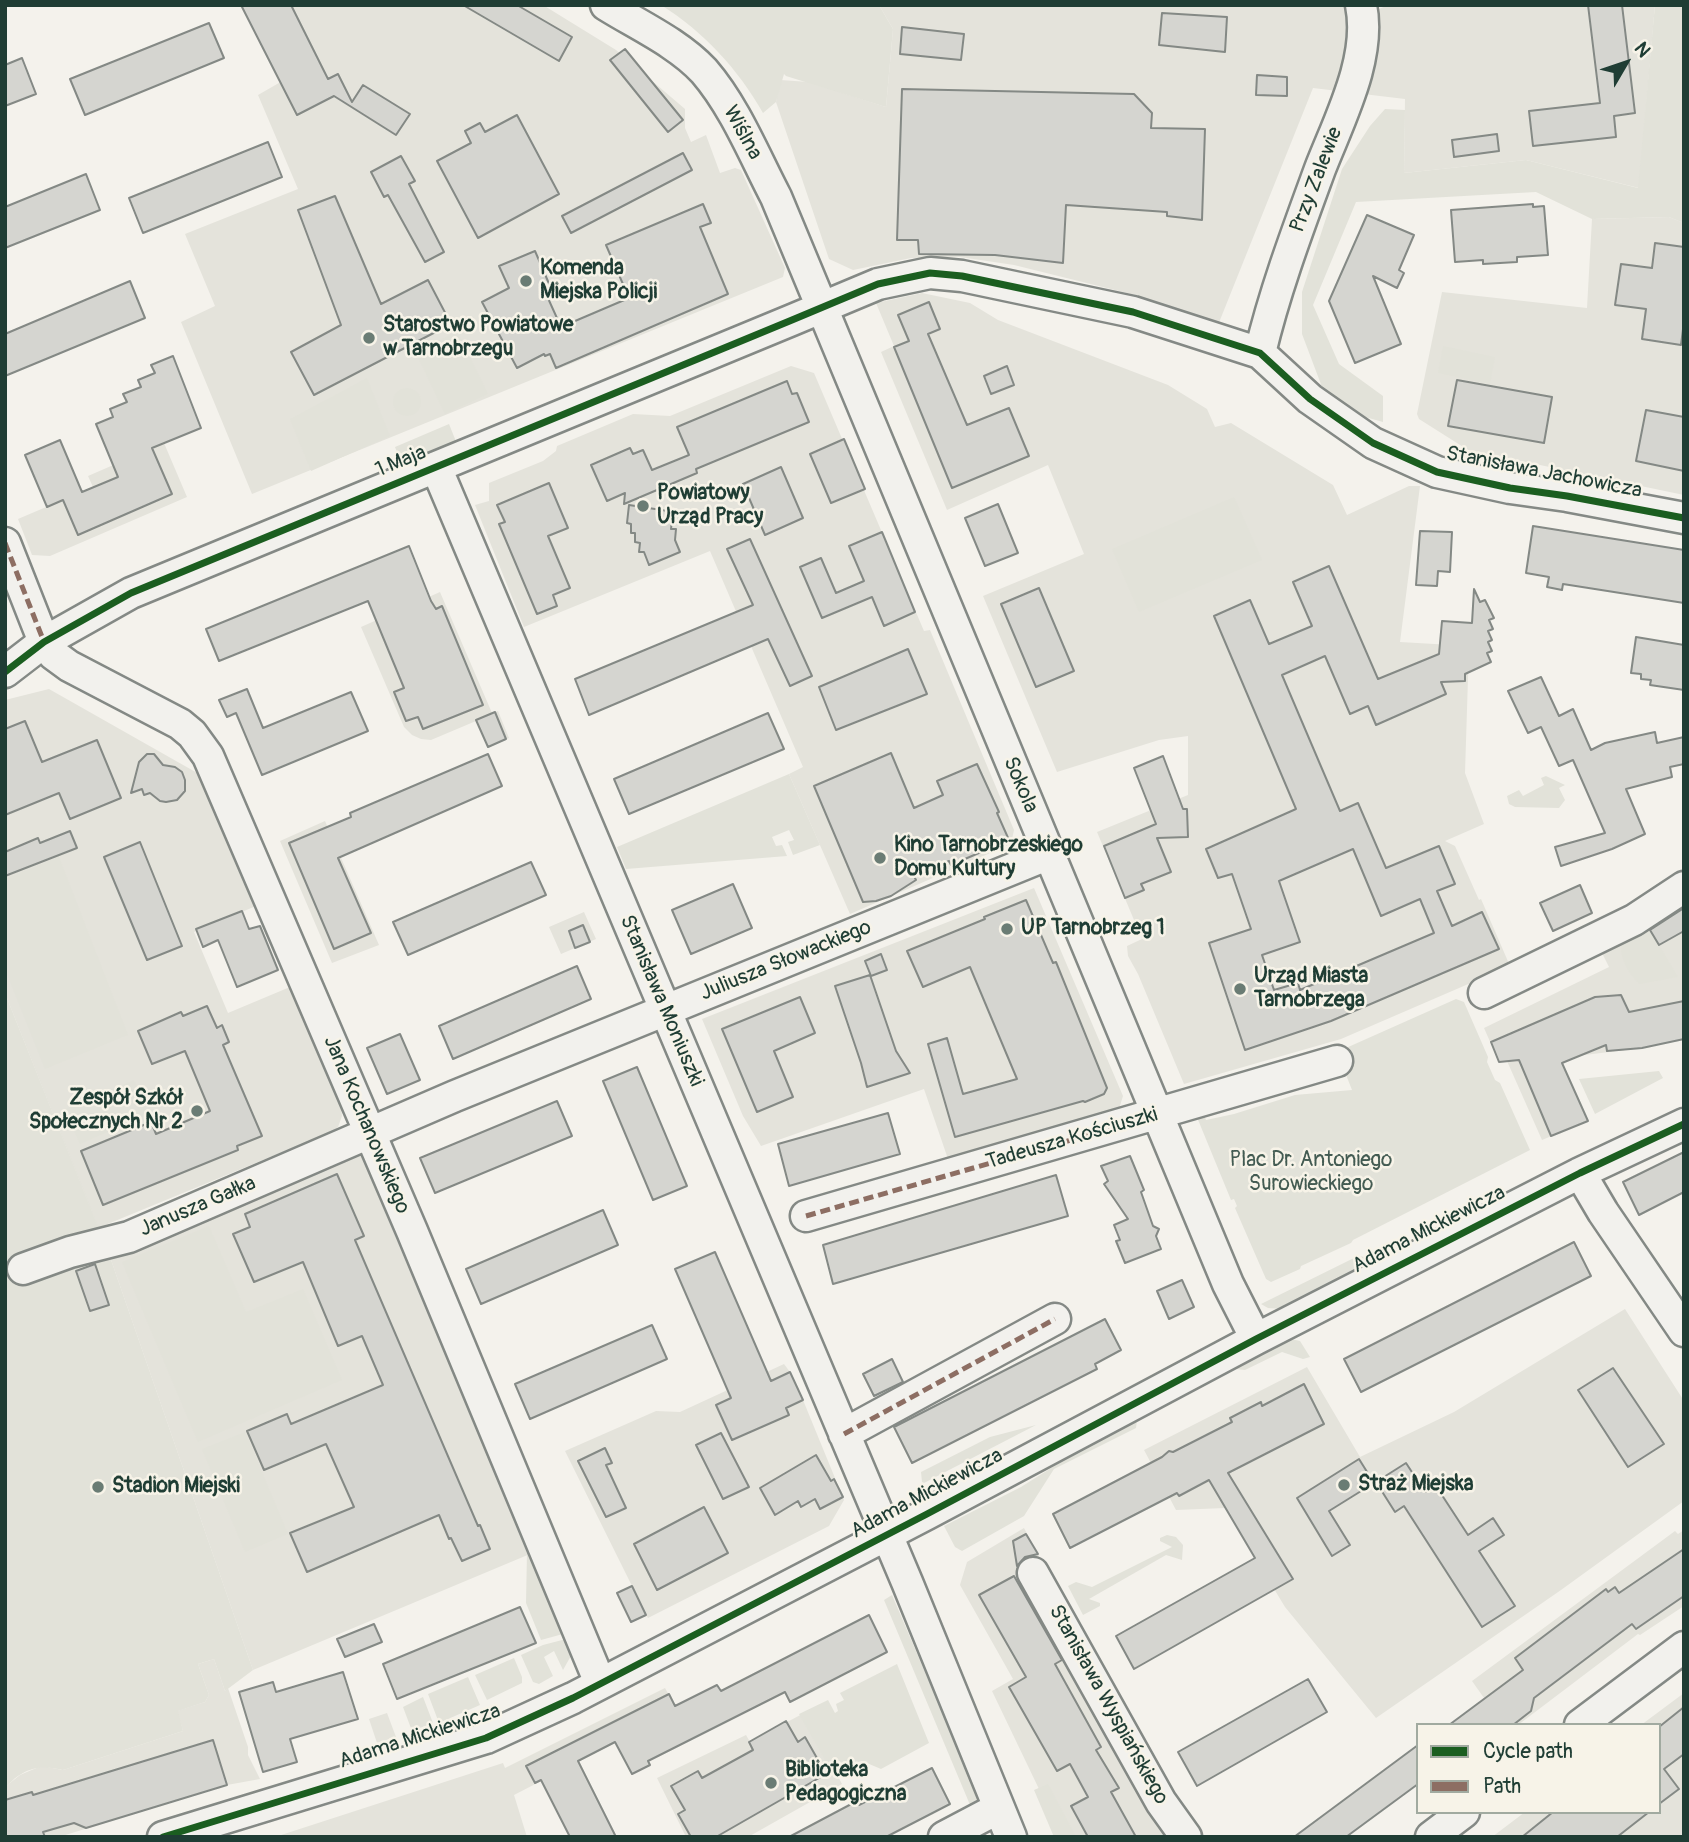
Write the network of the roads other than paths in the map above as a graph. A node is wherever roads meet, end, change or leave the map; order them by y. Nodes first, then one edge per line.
1 (606, 5) edge
2 (1362, 5) edge
3 (821, 307) junction
4 (1260, 353) junction
5 (436, 467) junction
6 (1684, 518) edge
7 (5, 543) edge
8 (44, 642) junction
9 (5, 672) edge
10 (1049, 854) junction
11 (1684, 887) edge
12 (1484, 993) dead end
13 (664, 1010) junction
14 (1337, 1061) dead end
15 (1158, 1115) junction
16 (1684, 1124) edge
17 (369, 1133) junction
18 (1580, 1172) junction
19 (806, 1216) dead end
20 (23, 1269) dead end
21 (1055, 1318) dead end
22 (1684, 1331) edge
23 (1256, 1339) junction
24 (844, 1434) junction
25 (887, 1535) junction
26 (1033, 1573) dead end
27 (1684, 1647) edge
28 (600, 1683) junction
29 (1583, 1723) edge
30 (999, 1808) junction
31 (1461, 1814) edge
32 (163, 1837) edge
33 (944, 1837) edge
34 (1011, 1837) edge
35 (1186, 1837) edge
36 (1431, 1837) edge

1 - 3 street, Wiślna
2 - 4 street, Przy Zalewie
3 - 4 street, Stanisława Jachowicza
3 - 5 street, 1 Maja
3 - 10 street, Sokola
4 - 6 street, Stanisława Jachowicza
5 - 8 street, 1 Maja
5 - 13 street, Stanisława Moniuszki
7 - 8 street
8 - 9 street, 1 Maja
8 - 17 street, Jana Kochanowskiego
10 - 13 street, Juliusza Słowackiego
10 - 15 street, Sokola
11 - 12 street
13 - 17 street, Juliusza Słowackiego
13 - 24 street, Stanisława Moniuszki
14 - 15 street, Tadeusza Kościuszki
15 - 19 street, Tadeusza Kościuszki
15 - 23 street, Sokola
16 - 18 street, Adama Mickiewicza
17 - 20 street, Janusza Gałka
17 - 28 street, Jana Kochanowskiego
18 - 22 street
18 - 23 street, Adama Mickiewicza
21 - 24 street
23 - 25 street, Adama Mickiewicza
24 - 25 street, Stanisława Moniuszki
25 - 28 street, Adama Mickiewicza
25 - 30 street
26 - 35 street, Stanisława Wyspiańskiego
27 - 29 street
28 - 32 street, Adama Mickiewicza
30 - 33 street
30 - 34 street
31 - 36 street

